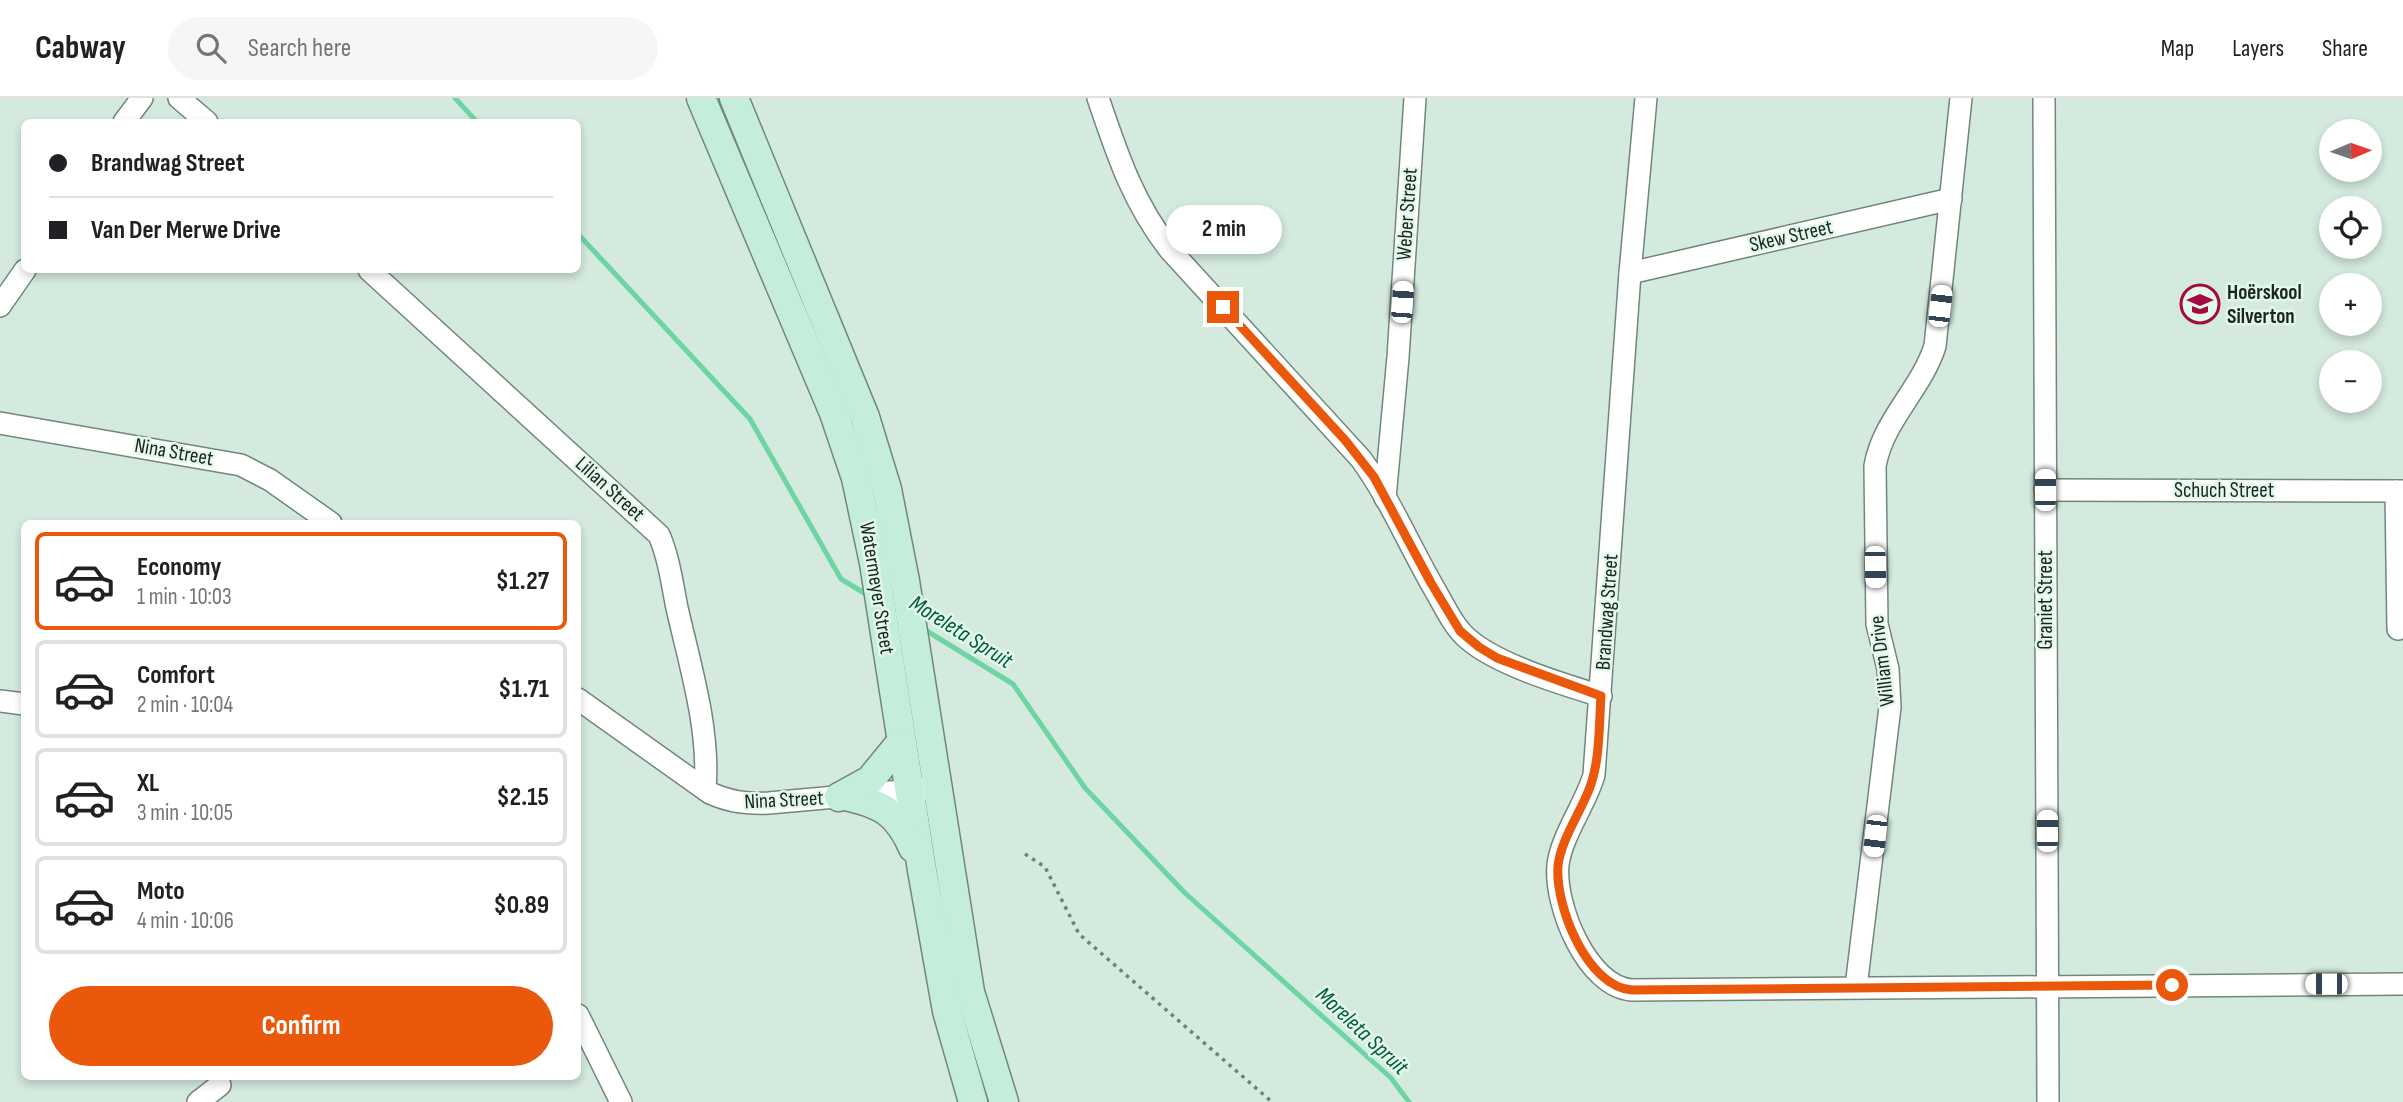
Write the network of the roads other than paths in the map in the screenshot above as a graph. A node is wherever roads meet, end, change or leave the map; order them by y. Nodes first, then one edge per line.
1 (142, 98) edge
2 (179, 98) edge
3 (701, 98) edge
4 (734, 98) edge
5 (1098, 98) edge
6 (1415, 98) edge
7 (1646, 98) edge
8 (1961, 98) edge
9 (2044, 98) edge
10 (126, 119) edge
11 (204, 119) edge
12 (1951, 199) junction
13 (23, 273) edge
14 (372, 273) edge
15 (1630, 273) junction
16 (0, 306) edge
17 (0, 423) edge
18 (2045, 490) junction
19 (2400, 491) edge
20 (1385, 498) junction
21 (327, 520) edge
22 (2398, 629) dead end
23 (1601, 696) junction
24 (0, 701) edge
25 (581, 701) edge
26 (21, 704) edge
27 (901, 742) junction
28 (705, 788) junction
29 (924, 789) junction
30 (843, 797) junction
31 (922, 870) junction
32 (2403, 984) edge
33 (2048, 986) junction
34 (1856, 987) junction
35 (581, 1021) edge
36 (221, 1088) edge
37 (198, 1102) edge
38 (621, 1102) edge
39 (973, 1102) edge
40 (1004, 1102) edge
41 (2048, 1102) edge

1 - 10 street
2 - 11 street
3 - 27 main road, Watermeyer Street
4 - 29 main road, Watermeyer Street
5 - 20 street
6 - 20 street, Weber Street
7 - 15 street, Brandwag Street
8 - 12 street, William Drive
9 - 18 street, Graniet Street
12 - 15 street, Skew Street
12 - 34 street, William Drive
13 - 16 street
14 - 28 street, Lilian Street
15 - 23 street, Brandwag Street
17 - 21 street, Nina Street
18 - 19 street, Schuch Street
18 - 33 street, Graniet Street
19 - 22 street
20 - 23 street
23 - 34 street, Brandwag Street
24 - 26 street
25 - 28 street, Nina Street
27 - 29 main road, Watermeyer Street
27 - 30 main road
28 - 30 street, Nina Street
29 - 30 street, Nina Street
29 - 31 main road, Watermeyer Street
29 - 40 main road, Watermeyer Street
30 - 31 main road
31 - 39 main road, Watermeyer Street
32 - 33 street, Brandwag Street
33 - 34 street, Brandwag Street
33 - 41 street, Graniet Street
35 - 38 street
36 - 37 street

